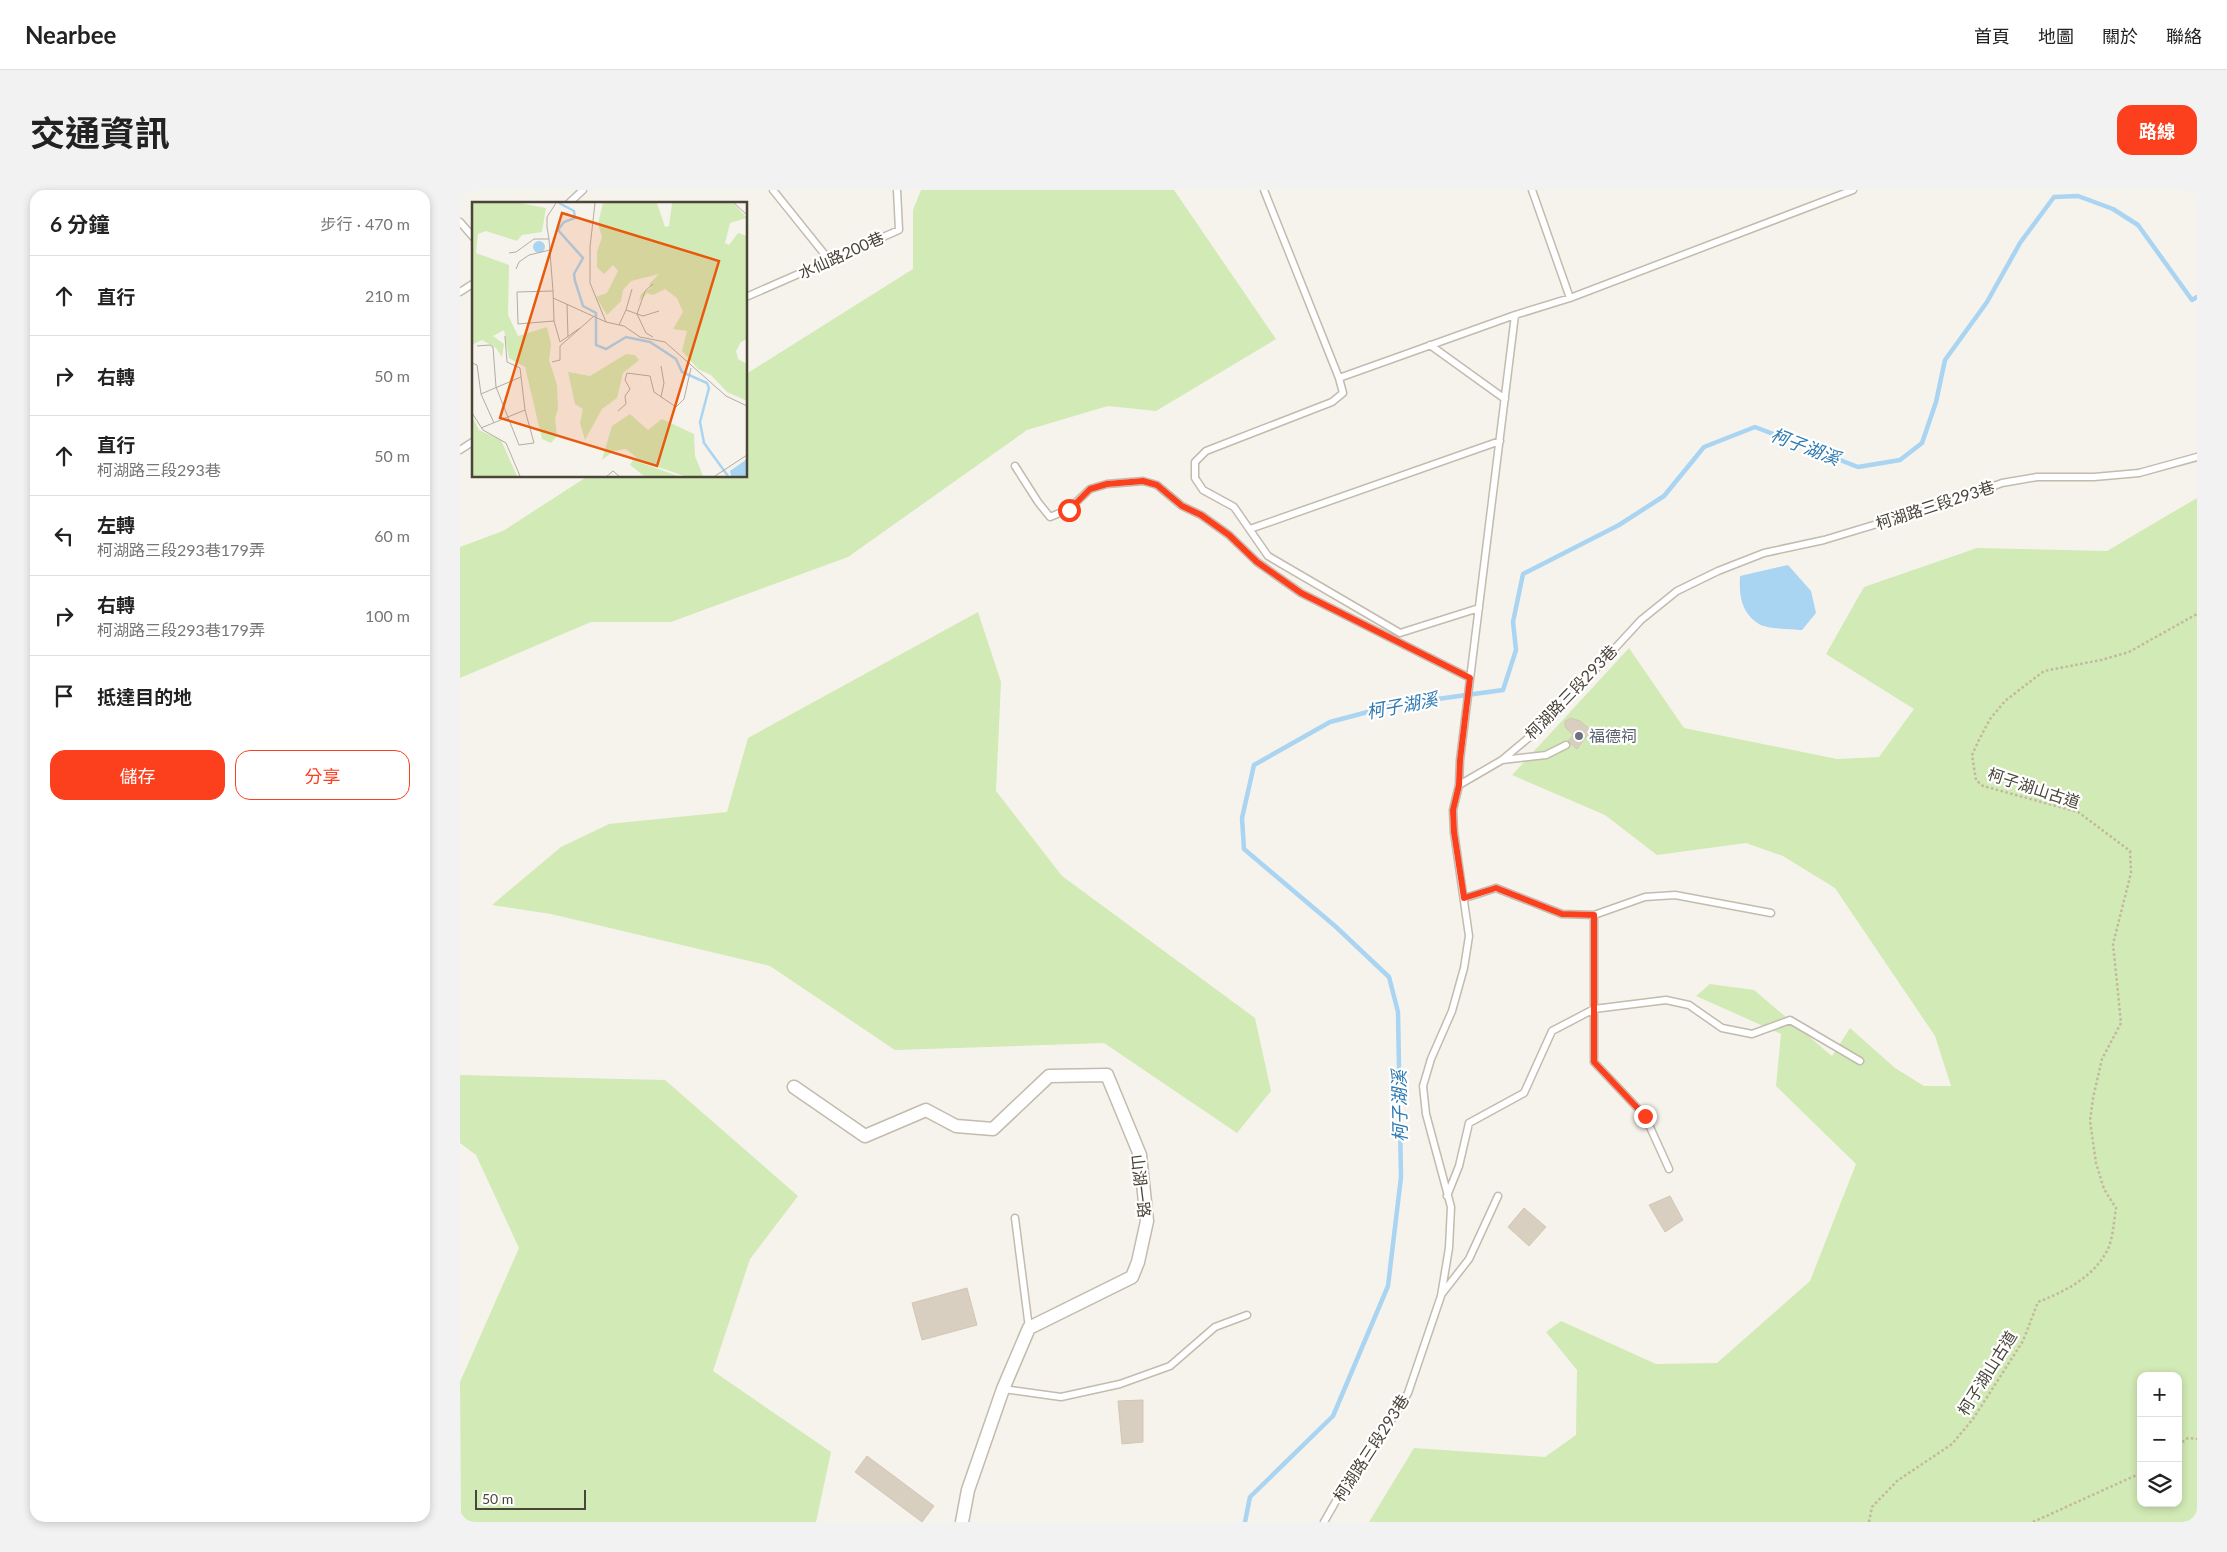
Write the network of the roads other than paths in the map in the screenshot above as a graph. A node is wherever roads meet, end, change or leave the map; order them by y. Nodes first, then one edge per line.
1 (583, 190) edge
2 (772, 190) edge
3 (898, 190) edge
4 (1264, 190) edge
5 (1532, 190) edge
6 (1853, 190) edge
7 (570, 202) edge
8 (460, 222) edge
9 (472, 236) edge
10 (830, 261) junction
11 (472, 284) edge
12 (460, 292) edge
13 (748, 296) edge
14 (1570, 298) junction
15 (1516, 315) junction
16 (1430, 345) junction
17 (1339, 378) junction
18 (1505, 399) junction
19 (1500, 441) junction
20 (472, 442) edge
21 (460, 450) edge
22 (2197, 457) edge
23 (1015, 466) dead end
24 (1250, 529) junction
25 (1479, 608) junction
26 (1470, 678) junction
27 (1566, 745) dead end
28 (1502, 760) junction
29 (1459, 785) junction
30 (1464, 898) junction
31 (1771, 913) dead end
32 (1594, 915) junction
33 (1594, 1009) junction
34 (1860, 1061) dead end
35 (794, 1088) dead end
36 (1670, 1169) dead end
37 (1448, 1196) junction
38 (1498, 1196) dead end
39 (1015, 1218) dead end
40 (1441, 1296) junction
41 (1247, 1315) dead end
42 (1029, 1328) junction
43 (1004, 1389) junction
44 (962, 1522) edge
45 (1324, 1522) edge

1 - 7 lane
2 - 10 lane
3 - 10 lane, 水仙路200巷
4 - 17 lane
5 - 14 lane
6 - 14 lane
8 - 9 lane
10 - 13 lane, 水仙路200巷
11 - 12 lane
14 - 15 lane
15 - 16 lane
15 - 18 lane
16 - 17 lane
16 - 18 lane
17 - 24 lane
18 - 19 lane
19 - 24 lane
19 - 25 lane
20 - 21 lane
22 - 28 lane, 柯湖路三段293巷
23 - 26 lane
24 - 25 lane
25 - 26 lane
26 - 29 lane
27 - 28 lane
28 - 29 lane, 柯湖路三段293巷
29 - 30 lane, 柯湖路三段293巷
30 - 32 lane
30 - 37 lane, 柯湖路三段293巷
31 - 32 lane
32 - 33 lane
33 - 34 lane
33 - 36 lane
33 - 37 lane
35 - 42 street, 山湖一路
37 - 40 lane, 柯湖路三段293巷
38 - 40 lane
39 - 42 lane
40 - 45 lane, 柯湖路三段293巷
41 - 43 lane
42 - 43 street
43 - 44 street

